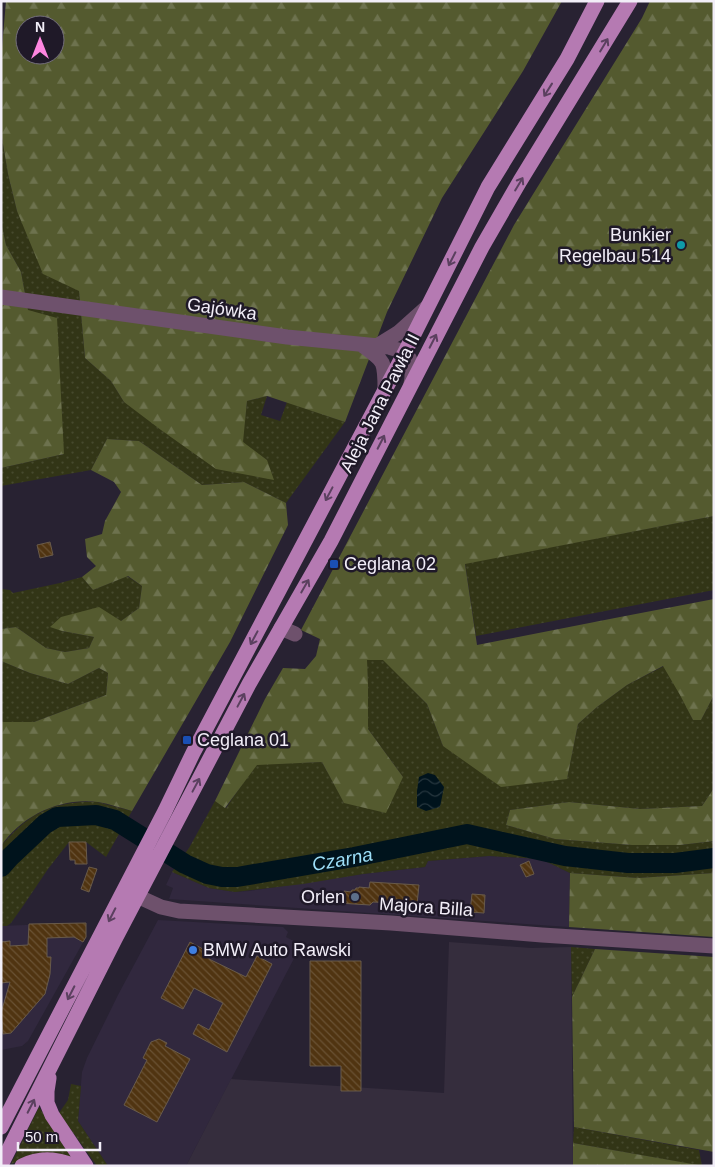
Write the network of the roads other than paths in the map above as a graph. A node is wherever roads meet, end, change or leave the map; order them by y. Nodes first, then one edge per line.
1 (597, 1) edge
2 (630, 1) edge
3 (1, 297) edge
4 (429, 305) junction
5 (361, 345) junction
6 (377, 346) junction
7 (405, 352) junction
8 (411, 384) junction
9 (385, 389) junction
10 (281, 628) junction
11 (295, 634) dead end
12 (166, 825) junction
13 (149, 859) junction
14 (137, 896) junction
15 (714, 946) edge
16 (51, 1068) junction
17 (1, 1128) edge
18 (1, 1165) edge
19 (22, 1166) edge
20 (74, 1166) edge
21 (86, 1166) edge

1 -> 4 main road, Aleja Jana Pawła II
8 -> 2 main road, Aleja Jana Pawła II
3 - 5 street, Gajówka
4 - 6 street
4 - 7 main road, Aleja Jana Pawła II
5 - 6 street, Gajówka
5 - 9 street
6 - 7 street, Gajówka
7 - 8 street
7 - 9 main road, Aleja Jana Pawła II
10 -> 8 main road, Aleja Jana Pawła II
9 -> 12 main road, Aleja Jana Pawła II
10 - 11 street
12 -> 10 main road, Aleja Jana Pawła II
12 - 13 main road
13 - 14 main road
13 -> 17 main road
14 - 15 street, Majora Billa
14 - 16 main road
18 -> 16 main road
16 - 21 main road
19 - 20 main road

